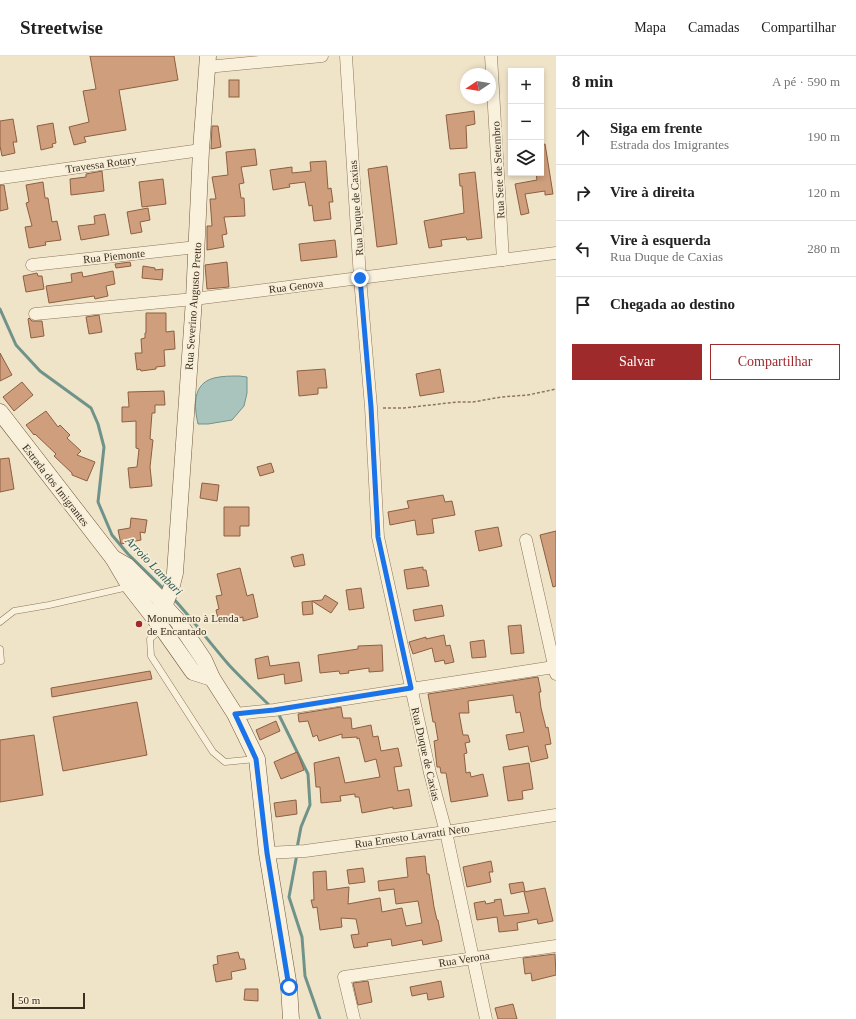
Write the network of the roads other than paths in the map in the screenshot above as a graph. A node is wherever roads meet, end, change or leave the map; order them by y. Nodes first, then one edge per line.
1 (322, 56) edge
2 (346, 56) edge
3 (491, 56) edge
4 (207, 61) edge
5 (201, 150) junction
6 (1, 178) edge
7 (197, 247) junction
8 (556, 253) edge
9 (503, 260) junction
10 (32, 266) dead end
11 (360, 278) junction
12 (194, 299) junction
13 (35, 314) dead end
14 (0, 412) edge
15 (526, 540) dead end
16 (113, 558) junction
17 (130, 587) junction
18 (164, 597) junction
19 (14, 611) junction
20 (0, 615) edge
21 (0, 622) edge
22 (162, 628) junction
23 (0, 649) edge
24 (1, 661) dead end
25 (555, 671) edge
26 (212, 678) junction
27 (411, 688) junction
28 (235, 714) junction
29 (256, 759) junction
30 (556, 815) edge
31 (446, 832) junction
32 (267, 853) junction
33 (556, 946) edge
34 (472, 958) junction
35 (291, 1019) edge
36 (354, 1019) edge
37 (486, 1019) edge

1 - 4 street
2 - 11 street, Rua Duque de Caxias
3 - 9 street, Rua Sete de Setembro
4 - 5 street, Rua Severino Augusto Pretto
5 - 6 street, Travessa Rotary
5 - 7 street, Rua Severino Augusto Pretto
7 - 10 street, Rua Piemonte
7 - 12 street, Rua Severino Augusto Pretto
8 - 9 street, Rua Genova
9 - 11 street, Rua Genova
11 - 12 street, Rua Genova
11 - 27 street, Rua Duque de Caxias
12 - 13 street, Rua Genova
12 - 18 street, Rua Severino Augusto Pretto
14 - 16 street, Estrada dos Imigrantes
15 - 25 street
16 - 17 street, Estrada dos Imigrantes
16 - 18 street, Estrada dos Imigrantes
17 - 18 street, Estrada dos Imigrantes
17 - 19 lane
18 - 22 street, Estrada dos Imigrantes
18 - 26 street, Estrada dos Imigrantes
19 - 20 lane
19 - 21 lane
22 - 26 street, Estrada dos Imigrantes
22 - 29 lane
23 - 24 lane
25 - 27 street
26 - 28 street, Estrada dos Imigrantes
27 - 28 street
27 - 31 street, Rua Duque de Caxias
28 - 29 street, Estrada dos Imigrantes
29 - 32 street, Estrada dos Imigrantes
30 - 31 street, Rua Ernesto Lavratti Neto
31 - 32 street, Rua Ernesto Lavratti Neto
31 - 34 street, Rua Duque de Caxias
32 - 35 street, Estrada dos Imigrantes
33 - 34 street, Rua Verona
34 - 36 street, Rua Verona
34 - 37 street, Rua Duque de Caxias

